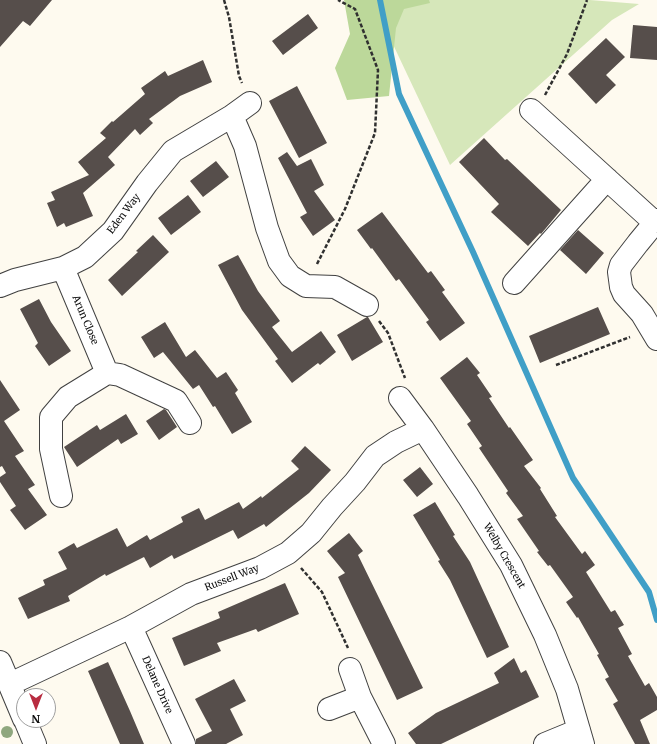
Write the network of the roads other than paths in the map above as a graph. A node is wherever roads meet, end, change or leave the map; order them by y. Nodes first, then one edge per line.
1 (250, 103) road end
2 (531, 110) road end
3 (232, 116) junction
4 (607, 179) junction
5 (656, 221) edge
6 (63, 268) junction
7 (514, 284) dead end
8 (0, 286) edge
9 (367, 305) road end
10 (654, 334) edge
11 (113, 374) junction
12 (403, 391) road end
13 (190, 423) dead end
14 (423, 429) junction
15 (61, 496) dead end
16 (131, 626) junction
17 (0, 662) edge
18 (350, 668) road end
19 (10, 684) junction
20 (360, 697) junction
21 (16, 699) edge
22 (329, 709) dead end
23 (28, 728) edge
24 (581, 737) edge
25 (34, 744) edge
26 (184, 744) edge
27 (384, 744) edge
28 (545, 744) edge

1 - 3 street, Eden Way
2 - 4 street
3 - 6 street, Eden Way
3 - 9 street
4 - 5 street
4 - 7 street
5 - 10 street
6 - 8 street, Eden Way
6 - 11 street, Arun Close
11 - 13 street
11 - 15 street
12 - 14 street, Welby Crescent
14 - 16 street, Russell Way
14 - 24 street, Welby Crescent
16 - 19 street, Russell Way
16 - 26 street, Delane Drive
17 - 19 street
18 - 20 street
19 - 21 street
20 - 22 street
20 - 27 street
23 - 25 street
24 - 28 street, Welby Crescent

